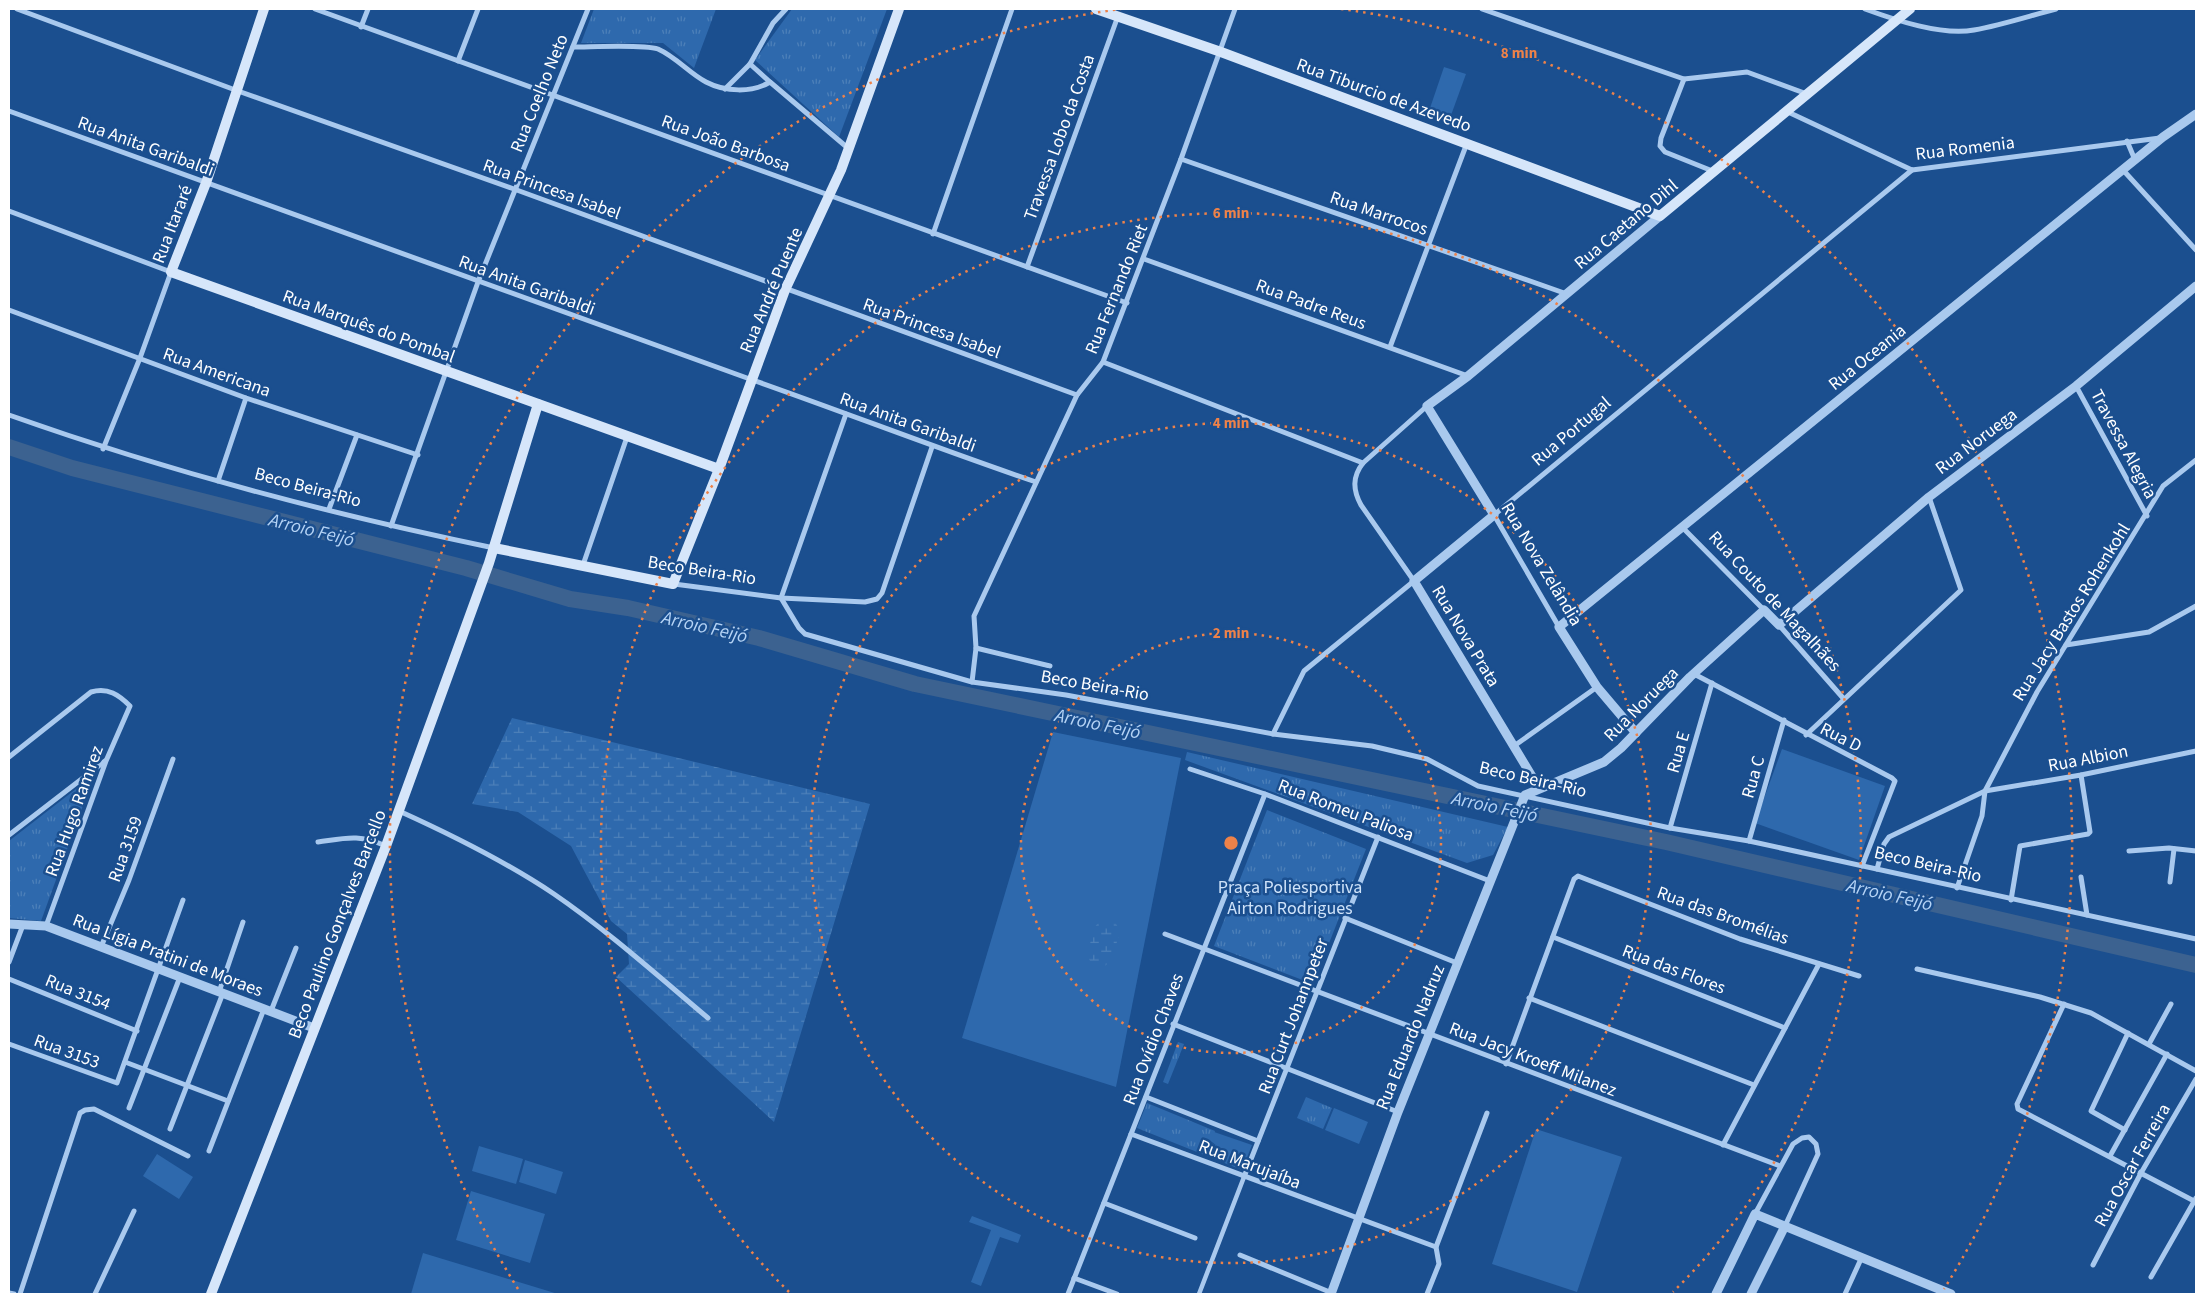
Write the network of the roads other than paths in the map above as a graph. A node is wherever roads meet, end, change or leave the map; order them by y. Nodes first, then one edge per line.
1 (17, 9) edge
2 (264, 9) edge
3 (315, 9) edge
4 (368, 9) edge
5 (478, 9) edge
6 (588, 9) edge
7 (786, 9) edge
8 (898, 9) edge
9 (1012, 9) edge
10 (1096, 9) edge
11 (1236, 9) edge
12 (1482, 9) edge
13 (1865, 9) edge
14 (1910, 9) edge
15 (2056, 9) edge
16 (1118, 16) junction
17 (1896, 20) junction
18 (361, 27) junction
19 (573, 47) junction
20 (1221, 52) junction
21 (458, 61) junction
22 (750, 64) junction
23 (1684, 79) junction
24 (770, 82) junction
25 (725, 89) junction
26 (238, 91) junction
27 (1809, 94) junction
28 (554, 96) junction
29 (9, 111) edge
30 (1788, 112) junction
31 (2196, 114) edge
32 (2163, 137) junction
33 (2128, 142) junction
34 (1467, 143) junction
35 (849, 149) junction
36 (1182, 159) junction
37 (2135, 160) junction
38 (1912, 170) junction
39 (2123, 170) junction
40 (1715, 172) junction
41 (206, 182) junction
42 (514, 189) junction
43 (830, 195) junction
44 (9, 211) edge
45 (1660, 216) junction
46 (933, 234) junction
47 (1428, 245) junction
48 (2196, 250) edge
49 (1144, 259) junction
50 (1027, 267) junction
51 (171, 272) junction
52 (478, 282) junction
53 (2196, 286) edge
54 (785, 290) junction
55 (1568, 294) junction
56 (1127, 303) junction
57 (9, 310) edge
58 (1390, 347) junction
59 (140, 358) junction
60 (1103, 362) junction
61 (446, 371) junction
62 (1468, 376) junction
63 (751, 379) junction
64 (2076, 386) junction
65 (1077, 395) junction
66 (246, 398) junction
67 (538, 404) junction
68 (1427, 406) junction
69 (846, 414) junction
70 (9, 415) edge
71 (357, 434) junction
72 (627, 437) junction
73 (932, 447) junction
74 (103, 449) junction
75 (418, 454) junction
76 (2196, 460) edge
77 (1363, 463) junction
78 (719, 469) junction
79 (218, 481) junction
80 (1036, 482) junction
81 (1929, 497) junction
82 (329, 509) junction
83 (1494, 515) junction
84 (2147, 516) junction
85 (390, 526) junction
86 (1682, 527) junction
87 (494, 548) junction
88 (583, 565) junction
89 (1414, 581) junction
90 (673, 584) junction
91 (781, 598) junction
92 (2196, 606) edge
93 (1764, 610) junction
94 (1779, 625) junction
95 (1559, 627) junction
96 (2066, 645) junction
97 (976, 648) junction
98 (1050, 666) dead end
99 (1694, 674) junction
100 (972, 682) junction
101 (1712, 683) junction
102 (1597, 687) junction
103 (1844, 698) junction
104 (1784, 720) junction
105 (1273, 734) junction
106 (1636, 734) junction
107 (1806, 735) junction
108 (1514, 746) junction
109 (2196, 751) edge
110 (9, 757) edge
111 (173, 759) dead end
112 (106, 761) junction
113 (1190, 769) dead end
114 (2081, 775) junction
115 (1539, 788) junction
116 (1985, 790) junction
117 (1265, 794) junction
118 (1524, 798) junction
119 (399, 811) junction
120 (1670, 828) junction
121 (9, 835) edge
122 (1378, 837) junction
123 (1749, 841) junction
124 (318, 842) dead end
125 (386, 846) junction
126 (2174, 849) junction
127 (2130, 851) dead end
128 (2196, 851) edge
129 (1862, 866) junction
130 (1877, 869) junction
131 (2081, 878) dead end
132 (1490, 881) junction
133 (2170, 882) dead end
134 (1957, 888) junction
135 (183, 900) dead end
136 (2011, 900) junction
137 (2087, 915) junction
138 (1345, 918) junction
139 (242, 922) dead end
140 (9, 924) edge
141 (23, 925) junction
142 (46, 926) junction
143 (1165, 934) dead end
144 (1553, 937) junction
145 (2196, 939) edge
146 (101, 947) junction
147 (296, 948) dead end
148 (1203, 948) junction
149 (9, 962) edge
150 (1457, 963) junction
151 (1820, 964) junction
152 (159, 969) junction
153 (1917, 969) dead end
154 (1859, 976) dead end
155 (180, 977) junction
156 (9, 979) edge
157 (221, 992) junction
158 (1317, 992) junction
159 (1529, 998) junction
160 (2064, 1004) junction
161 (2171, 1004) dead end
162 (268, 1010) junction
163 (708, 1018) dead end
164 (1173, 1024) junction
165 (314, 1028) junction
166 (1785, 1028) junction
167 (137, 1031) junction
168 (2128, 1033) junction
169 (1429, 1034) junction
170 (9, 1044) edge
171 (2149, 1044) junction
172 (2167, 1054) junction
173 (125, 1062) junction
174 (1506, 1064) junction
175 (144, 1070) junction
176 (1287, 1070) junction
177 (2196, 1071) edge
178 (2196, 1079) edge
179 (187, 1084) junction
180 (1754, 1085) junction
181 (1146, 1097) junction
182 (228, 1101) junction
183 (129, 1108) dead end
184 (1398, 1112) junction
185 (1487, 1112) dead end
186 (170, 1129) dead end
187 (2125, 1130) junction
188 (1131, 1134) junction
189 (1258, 1141) junction
190 (1723, 1145) junction
191 (209, 1151) dead end
192 (188, 1156) dead end
193 (2110, 1156) junction
194 (1780, 1166) junction
195 (2141, 1173) junction
196 (1244, 1177) junction
197 (2196, 1200) edge
198 (1104, 1203) junction
199 (134, 1212) dead end
200 (1755, 1214) junction
201 (1359, 1219) junction
202 (1785, 1226) junction
203 (1195, 1238) dead end
204 (1436, 1247) junction
205 (1240, 1255) dead end
206 (1861, 1259) junction
207 (2093, 1265) dead end
208 (1074, 1278) junction
209 (2151, 1278) dead end
210 (9, 1292) edge
211 (14, 1294) edge
212 (20, 1294) edge
213 (95, 1294) edge
214 (211, 1294) edge
215 (1068, 1294) edge
216 (1117, 1294) edge
217 (1199, 1294) edge
218 (1332, 1294) edge
219 (1428, 1294) edge
220 (1716, 1294) edge
221 (1752, 1294) edge
222 (1845, 1294) edge
223 (1951, 1294) edge

1 - 26 street, Rua Princesa Isabel
2 - 26 main road, Rua Itararé
3 - 18 street, Rua João Barbosa
4 - 18 street
5 - 21 street
6 - 19 street, Rua Coelho Neto
7 - 22 street
8 - 35 main road, Rua André Puente
9 - 46 street
10 - 16 main road, Rua Tiburcio de Azevedo
11 - 20 street, Rua Fernando Riet
12 - 23 street
13 - 17 street
14 - 17 main road, Rua Caetano Dihl
15 - 17 street
16 - 20 main road, Rua Tiburcio de Azevedo
16 - 50 street, Travessa Lobo da Costa
17 - 27 main road, Rua Caetano Dihl
18 - 21 street, Rua João Barbosa
19 - 25 street
19 - 28 street, Rua Coelho Neto
20 - 34 main road, Rua Tiburcio de Azevedo
20 - 36 street, Rua Fernando Riet
21 - 28 street, Rua João Barbosa
22 - 24 street
22 - 25 street
23 - 27 street
23 - 40 street
24 - 25 street
24 - 35 street
26 - 41 main road, Rua Itararé
26 - 42 street, Rua Princesa Isabel
27 - 30 main road, Rua Caetano Dihl
28 - 42 street, Rua Coelho Neto
28 - 43 street, Rua João Barbosa
29 - 41 street, Rua Anita Garibaldi
30 - 38 street, Rua Romenia
30 - 40 main road, Rua Caetano Dihl
31 - 32 street, Rua Oceania
32 - 33 street, Rua Romenia
32 - 37 street, Rua Oceania
33 - 37 street
33 - 38 street, Rua Romenia
34 - 45 main road, Rua Tiburcio de Azevedo
34 - 47 street
35 - 43 main road, Rua André Puente
36 - 47 street, Rua Marrocos
36 - 49 street, Rua Fernando Riet
37 - 39 street, Rua Oceania
38 - 83 street, Rua Portugal
39 - 48 street
39 - 86 street, Rua Oceania
40 - 45 main road, Rua Caetano Dihl
41 - 51 main road, Rua Itararé
41 - 52 street, Rua Anita Garibaldi
42 - 52 street, Rua Coelho Neto
42 - 54 street, Rua Princesa Isabel
43 - 46 street, Rua João Barbosa
43 - 54 main road, Rua André Puente
44 - 51 street, Rua Marquês do Pombal
45 - 55 street, Rua Caetano Dihl
46 - 50 street, Rua João Barbosa
47 - 55 street, Rua Marrocos
47 - 58 street
49 - 56 street, Rua Fernando Riet
49 - 58 street, Rua Padre Reus
50 - 56 street, Rua João Barbosa
51 - 59 street, Rua Itararé
51 - 61 main road, Rua Marquês do Pombal
52 - 61 street, Rua Coelho Neto
52 - 63 street, Rua Anita Garibaldi
53 - 64 street, Rua Noruega
54 - 63 main road, Rua André Puente
54 - 65 street, Rua Princesa Isabel
55 - 62 street, Rua Caetano Dihl
56 - 60 street, Rua Fernando Riet
57 - 59 street, Rua Americana
58 - 62 street, Rua Padre Reus
59 - 66 street, Rua Americana
59 - 74 street, Rua Itararé
60 - 65 street, Rua Fernando Riet
60 - 77 street
61 - 67 main road, Rua Marquês do Pombal
61 - 75 street, Rua Coelho Neto
62 - 68 street, Rua Caetano Dihl
63 - 69 street, Rua Anita Garibaldi
63 - 78 main road, Rua André Puente
64 - 81 street, Rua Noruega
64 - 84 street, Travessa Alegria
65 - 80 street, Rua Fernando Riet
66 - 71 street, Rua Americana
66 - 79 street
67 - 72 main road, Rua Marquês do Pombal
67 - 87 main road, Beco Paulino Gonçalves Barcello
68 - 77 street, Rua Caetano Dihl
68 - 83 street, Rua Nova Zelândia
69 - 73 street, Rua Anita Garibaldi
69 - 91 street
70 - 74 street, Beco Beira-Rio
71 - 75 street, Rua Americana
71 - 82 street
72 - 78 main road, Rua Marquês do Pombal
72 - 88 street
73 - 80 street, Rua Anita Garibaldi
73 - 91 street
74 - 79 street, Beco Beira-Rio
75 - 85 street, Rua Coelho Neto
76 - 84 street, Rua Jacy Bastos Rohenkohl
77 - 89 street, Rua Nova Prata
78 - 90 main road, Rua André Puente
79 - 82 street, Beco Beira-Rio
80 - 97 street, Rua Fernando Riet
81 - 94 street, Rua Noruega
81 - 103 street, Rua Couto de Magalhães
82 - 85 street, Beco Beira-Rio
83 - 89 street, Rua Portugal
83 - 95 street, Rua Nova Zelândia
84 - 96 street, Rua Jacy Bastos Rohenkohl
85 - 87 street, Beco Beira-Rio
86 - 93 street, Rua Couto de Magalhães
86 - 95 street, Rua Oceania
87 - 88 main road, Beco Beira-Rio
87 - 119 main road, Beco Paulino Gonçalves Barcello
88 - 90 main road, Beco Beira-Rio
89 - 105 street, Rua Portugal
89 - 108 street, Rua Nova Prata
90 - 91 street, Beco Beira-Rio
91 - 100 street, Beco Beira-Rio
92 - 96 street
93 - 94 street, Rua Couto de Magalhães
93 - 99 street, Rua Noruega
94 - 103 street, Rua Couto de Magalhães
95 - 102 street, Rua Nova Zelândia
96 - 116 street, Rua Jacy Bastos Rohenkohl
97 - 98 street
97 - 100 street, Rua Fernando Riet
99 - 101 street, Rua D
99 - 106 street, Rua Noruega
100 - 105 street, Beco Beira-Rio
101 - 104 street, Rua D
101 - 120 street, Rua E
102 - 106 street, Rua Nova Zelândia
102 - 108 street
103 - 107 street, Rua Couto de Magalhães
104 - 107 street, Rua D
104 - 123 street, Rua C
105 - 118 street, Beco Beira-Rio
106 - 115 street, Rua Noruega
107 - 129 street, Rua D
108 - 115 street, Rua Nova Prata
109 - 114 street, Rua Albion
110 - 112 street, Rua Hugo Ramirez
111 - 146 street, Rua 3159
112 - 121 street
112 - 142 street, Rua Hugo Ramirez
113 - 117 street, Rua Romeu Paliosa
114 - 116 street, Rua Albion
114 - 136 street
115 - 118 street, Rua Noruega
116 - 130 street, Rua Albion
116 - 134 street
117 - 122 street, Rua Romeu Paliosa
117 - 148 street, Rua Ovídio Chaves
118 - 120 street, Beco Beira-Rio
118 - 132 street, Rua Eduardo Nadruz
119 - 125 main road, Beco Paulino Gonçalves Barcello
119 - 163 street
120 - 123 street, Beco Beira-Rio
122 - 132 street, Rua Romeu Paliosa
122 - 138 street, Rua Curt Johannpeter
123 - 129 street, Beco Beira-Rio
124 - 125 street
125 - 165 main road, Beco Paulino Gonçalves Barcello
126 - 127 street
126 - 128 street
126 - 133 street
129 - 130 street, Beco Beira-Rio
130 - 134 street, Beco Beira-Rio
131 - 137 street
132 - 150 street, Rua Eduardo Nadruz
134 - 136 street, Beco Beira-Rio
135 - 152 street
136 - 137 street, Beco Beira-Rio
137 - 145 street, Beco Beira-Rio
138 - 150 street
138 - 158 street, Rua Curt Johannpeter
139 - 157 street
140 - 141 street, Rua Lígia Pratini de Moraes
141 - 142 street, Rua Lígia Pratini de Moraes
141 - 149 street
142 - 146 street, Rua Lígia Pratini de Moraes
143 - 148 street, Rua Jacy Kroeff Milanez
144 - 151 street, Rua das Bromélias
144 - 159 street
144 - 166 street, Rua das Flores
146 - 152 street, Rua Lígia Pratini de Moraes
147 - 162 street
148 - 158 street, Rua Jacy Kroeff Milanez
148 - 164 street, Rua Ovídio Chaves
150 - 169 street, Rua Eduardo Nadruz
151 - 154 street, Rua das Bromélias
151 - 166 street
152 - 155 street, Rua Lígia Pratini de Moraes
152 - 167 street
153 - 160 street
155 - 157 street, Rua Lígia Pratini de Moraes
155 - 175 street
156 - 167 street, Rua 3154
157 - 162 street, Rua Lígia Pratini de Moraes
157 - 179 street
158 - 169 street, Rua Jacy Kroeff Milanez
158 - 176 street, Rua Curt Johannpeter
159 - 174 street
159 - 180 street
160 - 168 street
160 - 193 street
161 - 171 street
162 - 165 street, Rua Lígia Pratini de Moraes
162 - 182 street
164 - 176 street
164 - 181 street, Rua Ovídio Chaves
165 - 214 main road, Beco Paulino Gonçalves Barcello
166 - 180 street
167 - 173 street
168 - 171 street
168 - 187 street
169 - 174 street, Rua Jacy Kroeff Milanez
169 - 184 street, Rua Eduardo Nadruz
170 - 173 street, Rua 3153
171 - 172 street
172 - 177 street
172 - 187 street
173 - 175 street
174 - 190 street, Rua Jacy Kroeff Milanez
175 - 179 street
175 - 183 street
176 - 184 street
176 - 189 street, Rua Curt Johannpeter
178 - 195 street, Rua Oscar Ferreira
179 - 182 street
179 - 186 street
180 - 190 street
181 - 188 street, Rua Ovídio Chaves
181 - 189 street
182 - 191 street
184 - 201 street, Rua Eduardo Nadruz
185 - 204 street
187 - 193 street
188 - 196 street, Rua Marujaíba
188 - 198 street, Rua Ovídio Chaves
189 - 196 street, Rua Curt Johannpeter
190 - 194 street, Rua Jacy Kroeff Milanez
192 - 212 street
193 - 195 street
194 - 200 street
194 - 202 street
195 - 197 street
195 - 207 street, Rua Oscar Ferreira
196 - 201 street, Rua Marujaíba
196 - 217 street
197 - 209 street
198 - 203 street
198 - 208 street, Rua Ovídio Chaves
199 - 213 street
200 - 202 street
200 - 220 street
201 - 204 street, Rua Marujaíba
201 - 218 street, Rua Eduardo Nadruz
202 - 206 street
202 - 221 street
204 - 219 street
205 - 218 street
206 - 222 street
206 - 223 street
208 - 215 street, Rua Ovídio Chaves
208 - 216 street
210 - 211 street

